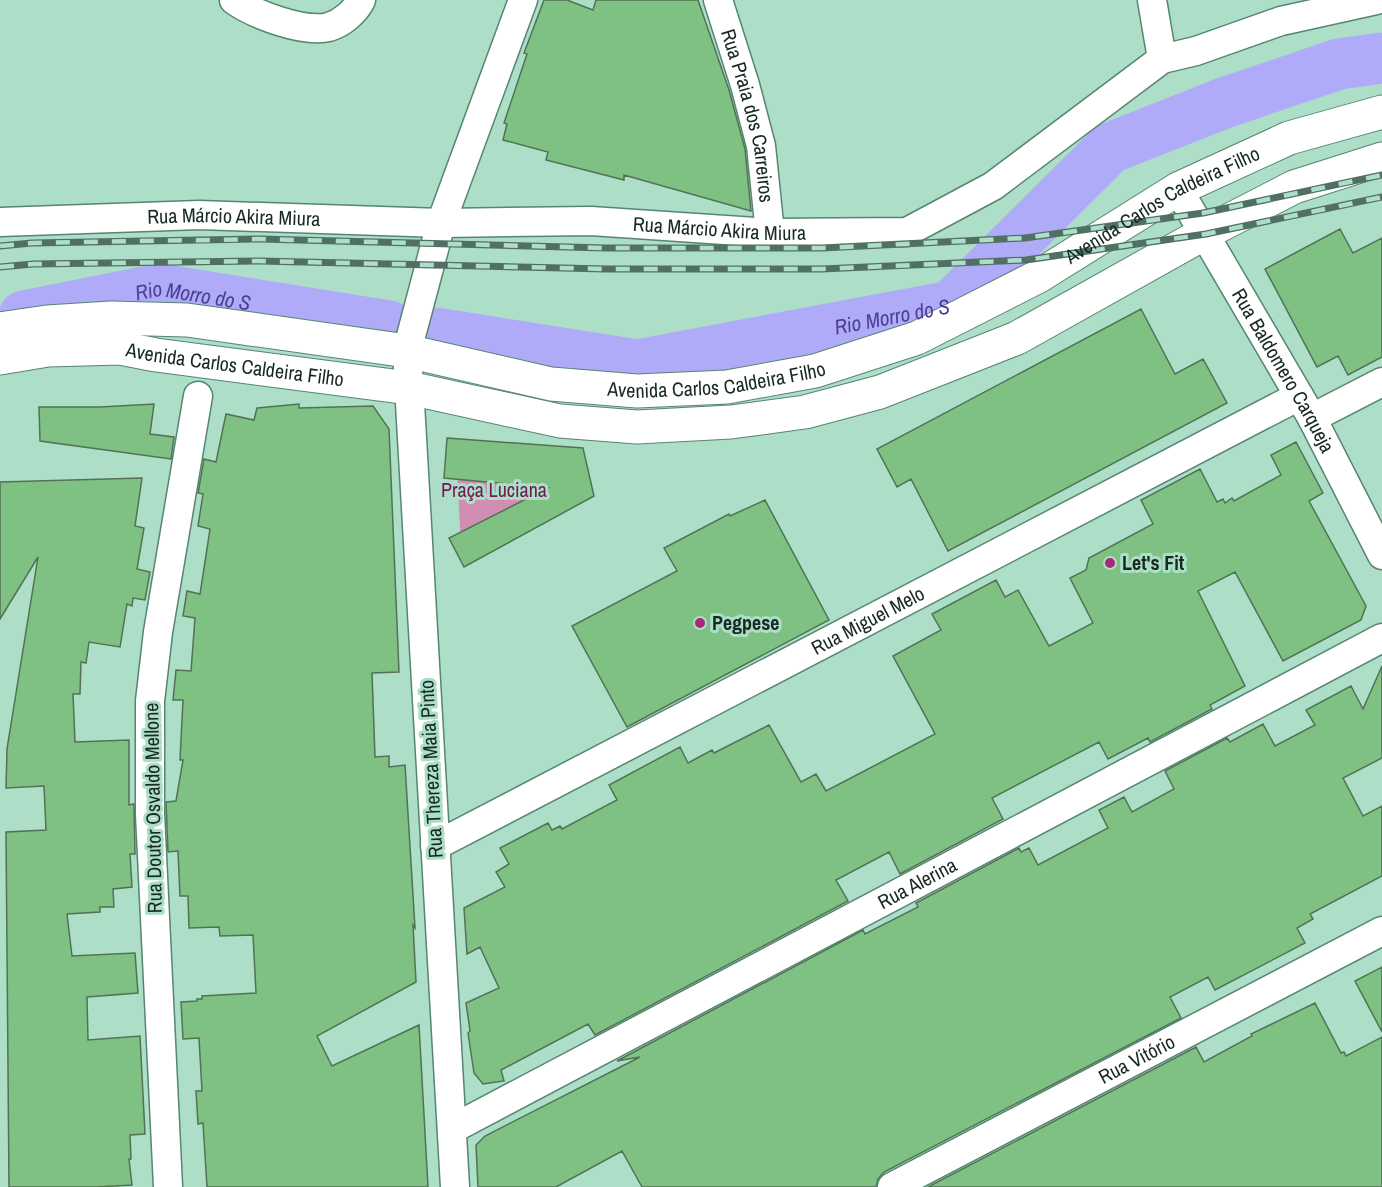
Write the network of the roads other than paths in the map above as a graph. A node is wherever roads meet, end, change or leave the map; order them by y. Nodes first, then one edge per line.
1 (234, 0) edge
2 (361, 0) edge
3 (523, 0) edge
4 (718, 0) edge
5 (1152, 0) edge
6 (1376, 0) edge
7 (1162, 59) junction
8 (1382, 112) edge
9 (1382, 159) edge
10 (1178, 189) junction
11 (0, 222) edge
12 (441, 223) junction
13 (770, 233) junction
14 (1203, 234) junction
15 (0, 329) edge
16 (407, 351) junction
17 (0, 358) edge
18 (1382, 382) edge
19 (409, 388) junction
20 (198, 396) dead end
21 (1305, 407) junction
22 (1382, 555) edge
23 (1382, 638) edge
24 (435, 846) junction
25 (1382, 931) edge
26 (452, 1129) junction
27 (168, 1187) edge
28 (455, 1187) edge
29 (892, 1187) edge

1 - 2 street
3 - 12 street
4 - 13 street, Rua Praia dos Carreiros
5 - 7 street
6 - 7 street, Rua Márcio Akira Miura
7 - 13 street, Rua Márcio Akira Miura
8 - 10 main road, Avenida Carlos Caldeira Filho
9 - 14 main road, Avenida Carlos Caldeira Filho
10 - 14 street, Rua Baldomero Carqueja
10 - 16 main road, Avenida Carlos Caldeira Filho
11 - 12 street, Rua Márcio Akira Miura
12 - 13 street, Rua Márcio Akira Miura
12 - 16 street, Rua Thereza Maia Pinto
14 - 19 main road, Avenida Carlos Caldeira Filho
14 - 21 street, Rua Baldomero Carqueja
15 - 16 main road, Avenida Carlos Caldeira Filho
16 - 19 street, Rua Thereza Maia Pinto
17 - 19 main road, Avenida Carlos Caldeira Filho
18 - 21 street, Rua Miguel Melo
19 - 24 street, Rua Thereza Maia Pinto
20 - 27 street, Rua Doutor Osvaldo Mellone
21 - 22 street, Rua Baldomero Carqueja
21 - 24 street, Rua Miguel Melo
23 - 26 street, Rua Alerina
24 - 26 street, Rua Thereza Maia Pinto
25 - 29 street, Rua Vitório
26 - 28 street, Rua Thereza Maia Pinto

